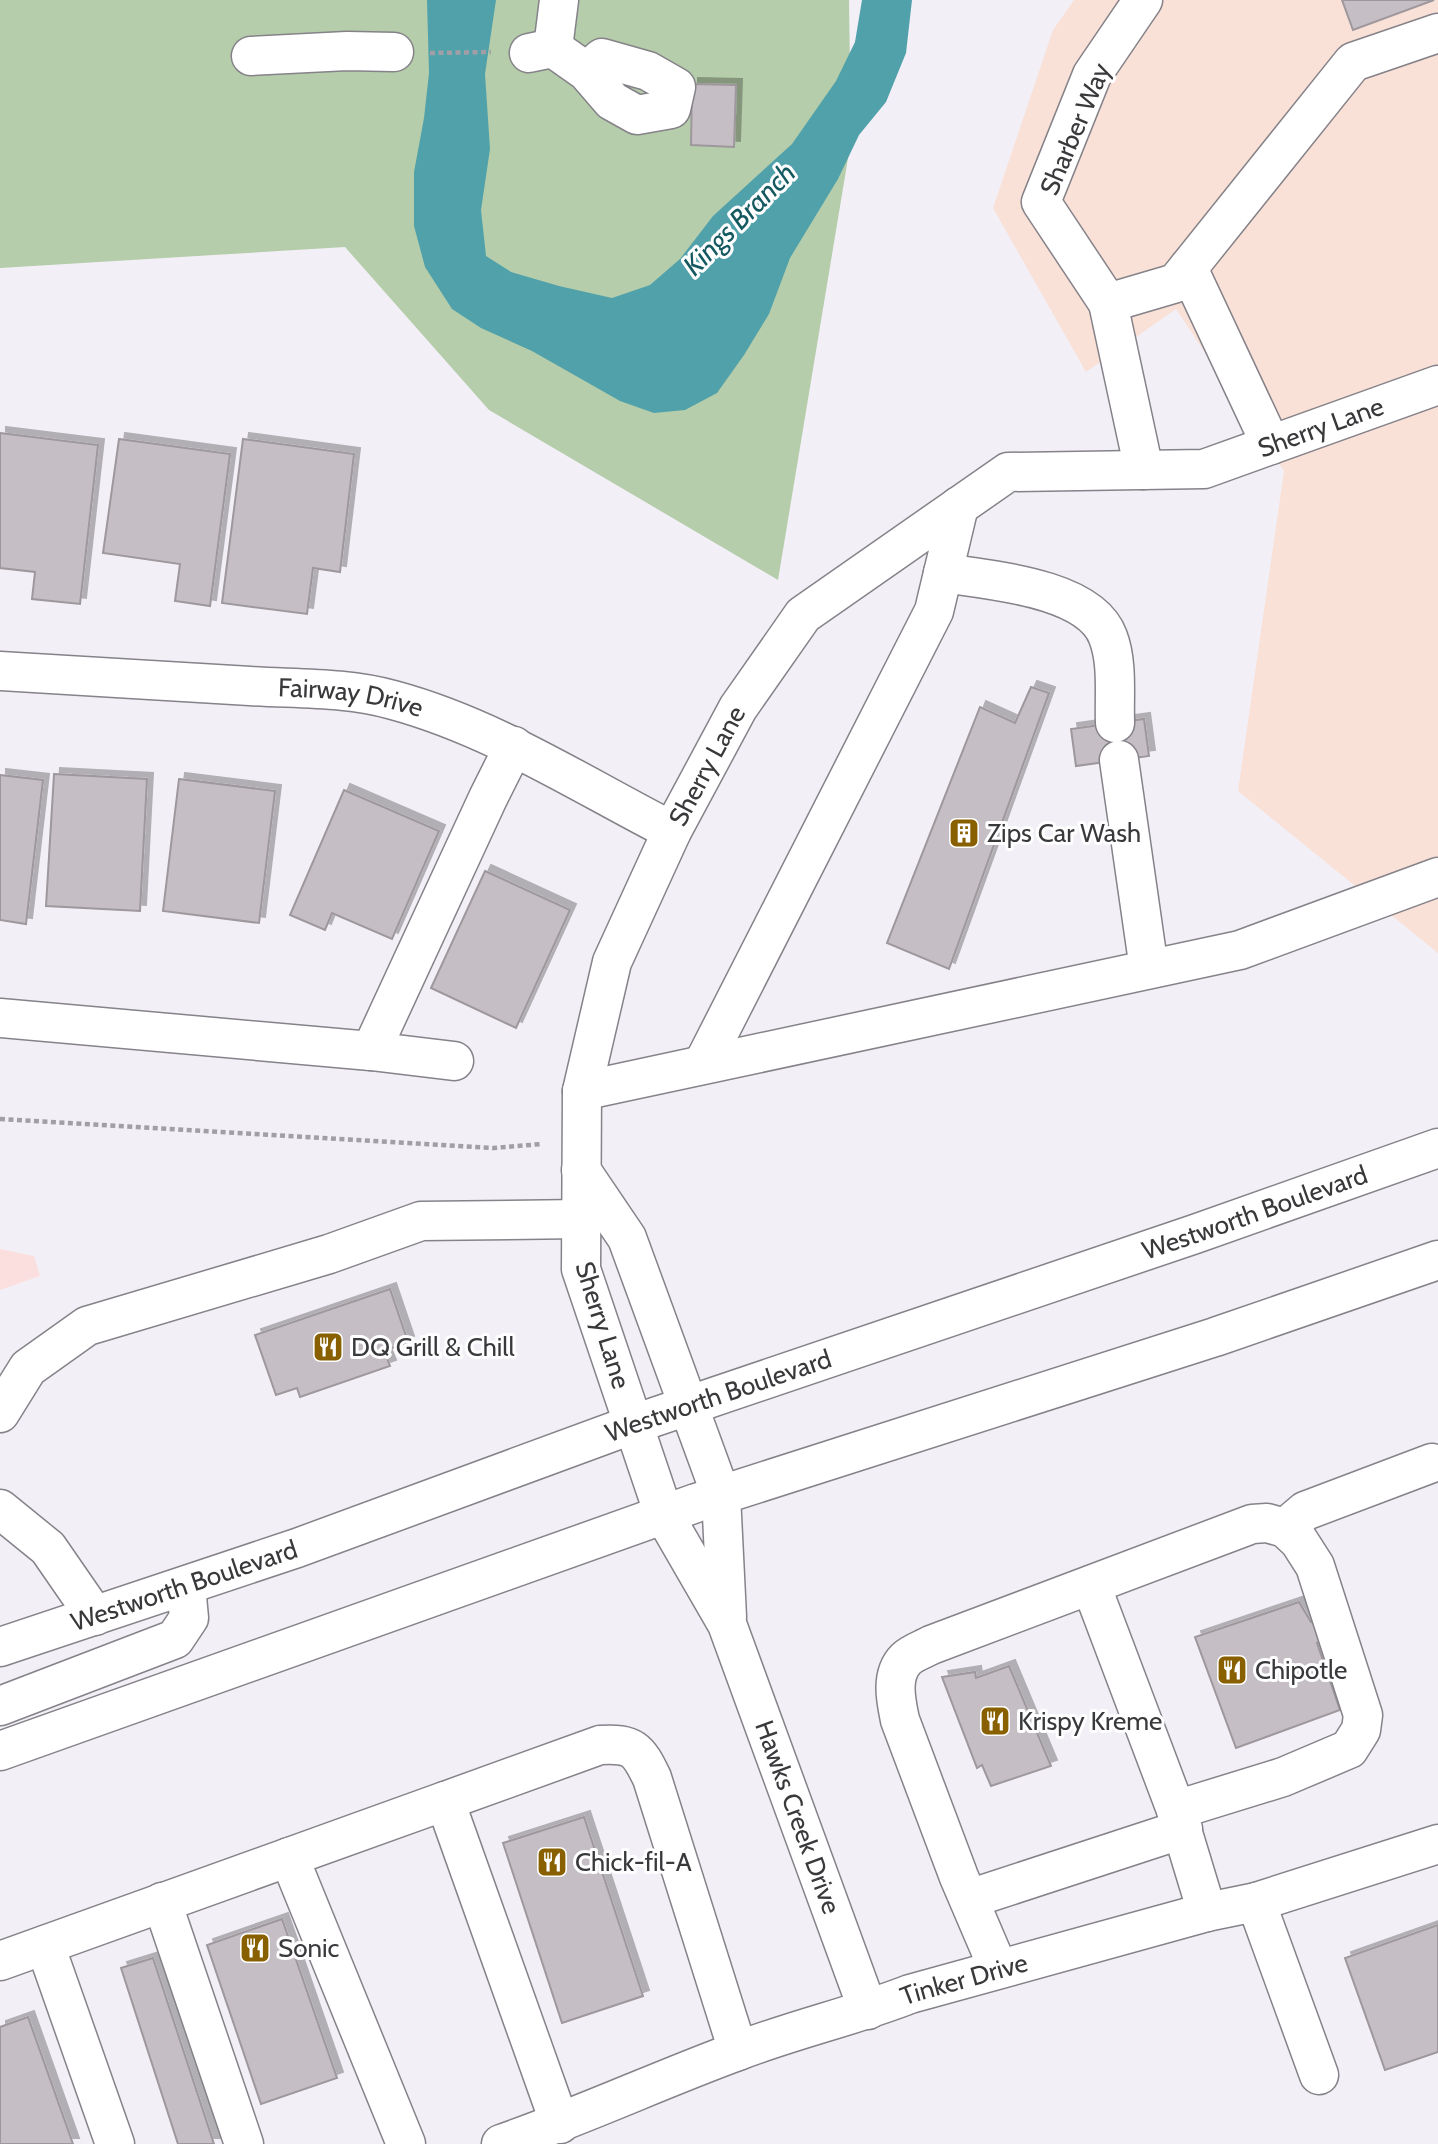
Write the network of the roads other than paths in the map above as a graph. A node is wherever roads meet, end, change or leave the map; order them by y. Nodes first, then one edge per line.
1 (559, 0) edge
2 (1143, 0) edge
3 (1438, 33) edge
4 (394, 52) dead end
5 (251, 56) dead end
6 (587, 72) dead end
7 (1182, 275) junction
8 (1108, 303) junction
9 (1438, 385) edge
10 (1271, 445) junction
11 (1143, 470) junction
12 (959, 506) junction
13 (943, 573) junction
14 (0, 671) edge
15 (1115, 723) dead end
16 (514, 746) junction
17 (1119, 760) dead end
18 (672, 831) junction
19 (1438, 877) edge
20 (1149, 969) junction
21 (0, 1018) edge
22 (371, 1051) junction
23 (454, 1060) dead end
24 (703, 1064) junction
25 (582, 1091) junction
26 (1438, 1148) edge
27 (581, 1155) junction
28 (581, 1219) junction
29 (1438, 1260) edge
30 (690, 1406) junction
31 (0, 1413) edge
32 (635, 1424) junction
33 (1436, 1458) edge
34 (721, 1495) junction
35 (0, 1509) edge
36 (664, 1515) junction
37 (1292, 1534) junction
38 (1091, 1585) junction
39 (186, 1586) junction
40 (95, 1616) junction
41 (727, 1624) junction
42 (0, 1647) edge
43 (0, 1706) edge
44 (0, 1751) edge
45 (445, 1801) junction
46 (1180, 1820) junction
47 (1438, 1844) edge
48 (289, 1857) junction
49 (969, 1899) junction
50 (162, 1902) junction
51 (1256, 1902) junction
52 (1207, 1912) junction
53 (45, 1945) junction
54 (0, 1961) edge
55 (998, 1968) junction
56 (868, 2010) junction
57 (738, 2050) junction
58 (1319, 2075) dead end
59 (560, 2124) junction
60 (115, 2144) edge
61 (244, 2144) edge
62 (406, 2144) edge
63 (501, 2144) edge

1 - 6 main road
2 - 8 main road, Sharber Way
3 - 7 main road
4 - 5 main road
7 - 8 main road
7 - 10 main road
8 - 11 main road
9 - 10 main road, Sherry Lane
10 - 11 main road, Sherry Lane
11 - 12 main road, Sherry Lane
12 - 13 main road
12 - 18 main road, Sherry Lane
13 - 15 main road
13 - 24 main road
14 - 16 main road, Fairway Drive
16 - 18 main road, Fairway Drive
16 - 22 main road
17 - 20 main road
18 - 25 main road, Sherry Lane
19 - 20 main road
20 - 24 main road
21 - 22 main road
22 - 23 main road
24 - 25 main road
25 - 27 main road, Sherry Lane
26 - 30 main road, Westworth Boulevard
27 - 28 main road, Sherry Lane
27 - 30 main road, Sherry Lane
28 - 31 main road
28 - 32 main road, Sherry Lane
29 - 34 main road
30 - 32 main road, Westworth Boulevard
30 - 34 main road, Sherry Lane
32 - 36 main road, Sherry Lane
32 - 39 main road, Westworth Boulevard
33 - 37 main road
34 - 36 main road
34 - 41 main road, Hawks Creek Drive
35 - 40 main road
36 - 41 main road, Hawks Creek Drive
36 - 44 main road
37 - 38 main road
37 - 46 main road
38 - 46 main road
38 - 49 main road
39 - 40 main road, Westworth Boulevard
39 - 43 main road
40 - 42 main road, Westworth Boulevard
41 - 56 main road, Hawks Creek Drive
45 - 48 main road
45 - 57 main road
45 - 59 main road
46 - 49 main road
46 - 52 main road
47 - 51 main road, Tinker Drive
48 - 50 main road
48 - 62 main road
49 - 55 main road
50 - 53 main road
50 - 61 main road
51 - 52 main road, Tinker Drive
51 - 58 main road
52 - 55 main road, Tinker Drive
53 - 54 main road
53 - 60 main road
55 - 56 main road, Tinker Drive
56 - 57 main road, Tinker Drive
57 - 59 main road, Tinker Drive
59 - 63 main road, Tinker Drive

